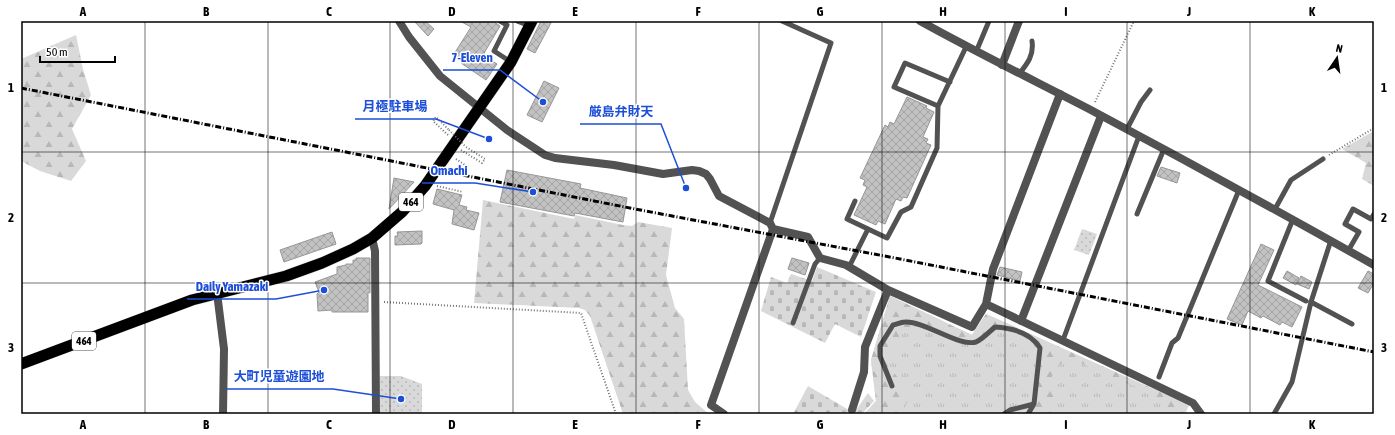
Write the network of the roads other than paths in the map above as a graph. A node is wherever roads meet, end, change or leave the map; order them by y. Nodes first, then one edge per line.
1 (400, 21) edge
2 (500, 21) edge
3 (517, 21) edge
4 (782, 21) edge
5 (920, 21) edge
6 (989, 21) edge
7 (1019, 21) edge
8 (531, 24) edge
9 (1032, 41) dead end
10 (966, 47) junction
11 (976, 52) junction
12 (511, 62) junction
13 (1002, 65) junction
14 (1019, 74) junction
15 (950, 82) junction
16 (1150, 90) dead end
17 (1060, 94) junction
18 (938, 106) junction
19 (480, 107) junction
20 (1101, 116) junction
21 (1127, 130) junction
22 (1139, 136) junction
23 (1164, 149) junction
24 (1323, 159) road end
25 (1239, 190) junction
26 (855, 201) dead end
27 (1275, 209) junction
28 (1137, 214) dead end
29 (1374, 214) edge
30 (1292, 219) junction
31 (772, 226) junction
32 (868, 229) junction
33 (372, 238) junction
34 (1330, 240) junction
35 (1348, 250) junction
36 (820, 258) junction
37 (1374, 265) edge
38 (849, 267) junction
39 (888, 290) junction
40 (217, 293) junction
41 (1308, 302) junction
42 (986, 304) junction
43 (1021, 321) junction
44 (793, 323) dead end
45 (1352, 324) dead end
46 (1063, 340) junction
47 (21, 364) edge
48 (1159, 377) dead end
49 (892, 386) dead end
50 (1034, 404) junction
51 (850, 412) edge
52 (223, 414) edge
53 (376, 414) edge
54 (724, 414) edge
55 (1004, 414) edge
56 (1028, 414) edge
57 (1201, 414) edge
58 (1274, 414) edge

1 - 19 street
2 - 12 lane
3 - 8 lane
4 - 31 lane
5 - 10 street
6 - 11 lane
7 - 13 street
8 - 12 highway, 464
9 - 14 lane
10 - 11 street
10 - 15 lane
11 - 13 street
12 - 19 highway, 464
13 - 14 street
14 - 17 street
15 - 18 lane
15 - 18 lane
16 - 21 lane
17 - 20 street
17 - 42 street
18 - 32 lane
19 - 31 street
19 - 33 highway, 464
20 - 21 street
20 - 43 street
21 - 22 street
22 - 23 street
22 - 46 lane
23 - 25 street
23 - 28 lane
24 - 27 lane
25 - 27 street
25 - 48 lane
26 - 32 lane
27 - 30 street
29 - 35 lane
30 - 34 street
30 - 41 lane
31 - 36 street
31 - 54 street
32 - 38 lane
33 - 40 highway, 464
33 - 53 street
34 - 35 street
34 - 41 lane
35 - 37 street
36 - 38 street
36 - 44 lane
38 - 39 street
39 - 42 street
39 - 51 street
40 - 47 highway, 464
40 - 52 street
41 - 45 lane
41 - 58 lane
42 - 43 street
43 - 46 street
46 - 57 street
49 - 50 lane
50 - 55 lane
50 - 56 lane

